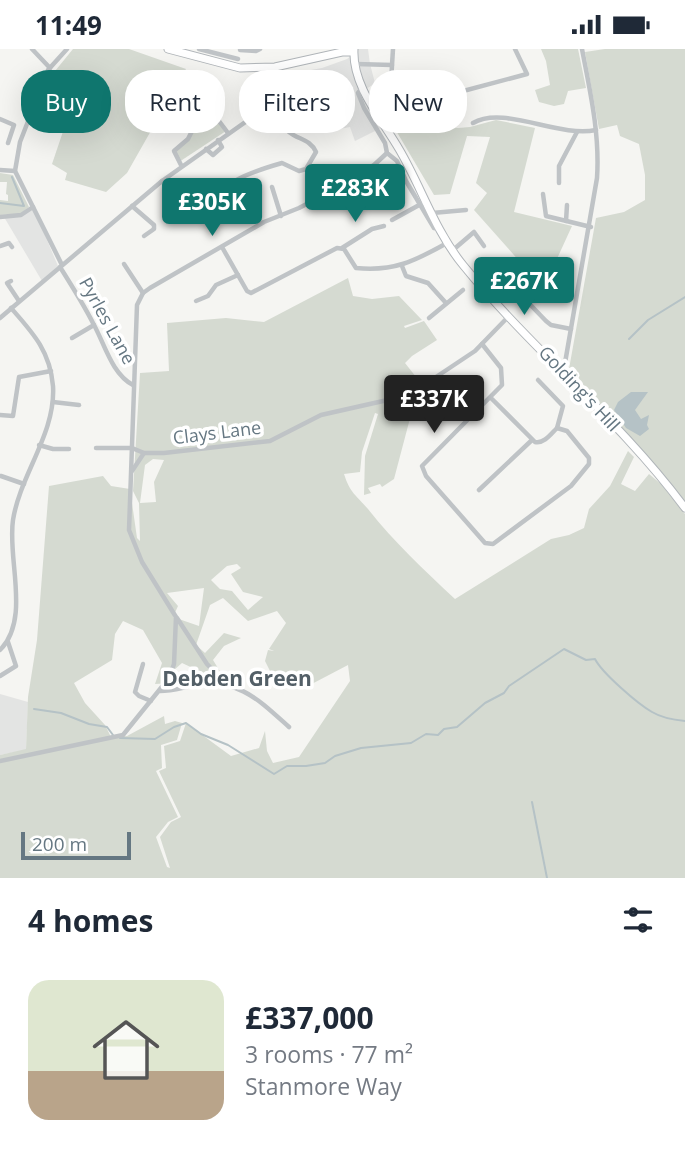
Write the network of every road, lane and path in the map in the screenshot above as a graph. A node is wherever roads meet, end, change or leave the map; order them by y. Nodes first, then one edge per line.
1 (32, 49) edge
2 (67, 49) edge
3 (168, 49) edge
4 (199, 49) edge
5 (241, 49) edge
6 (260, 49) edge
7 (393, 49) edge
8 (515, 49) edge
9 (582, 49) edge
10 (354, 51) edge
11 (237, 63) junction
12 (356, 64) junction
13 (392, 65) junction
14 (275, 67) joint
15 (50, 68) junction
16 (362, 88) junction
17 (0, 119) edge
18 (473, 123) dead end
19 (239, 126) edge
20 (596, 129) junction
21 (577, 132) junction
22 (228, 133) junction
23 (292, 133) edge
24 (219, 140) junction
25 (8, 143) dead end
26 (206, 149) junction
27 (387, 153) junction
28 (181, 165) junction
29 (0, 170) edge
30 (15, 171) junction
31 (162, 181) junction
32 (559, 183) dead end
33 (272, 187) dead end
34 (543, 194) dead end
35 (421, 204) junction
36 (567, 205) dead end
37 (132, 206) junction
38 (33, 207) junction
39 (466, 211) dead end
40 (432, 213) junction
41 (281, 216) junction
42 (0, 217) edge
43 (392, 220) dead end
44 (565, 221) junction
45 (384, 226) dead end
46 (591, 227) junction
47 (440, 229) junction
48 (144, 236) dead end
49 (0, 246) edge
50 (450, 246) junction
51 (484, 246) dead end
52 (12, 247) dead end
53 (222, 247) junction
54 (342, 248) junction
55 (124, 264) dead end
56 (61, 266) junction
57 (402, 266) junction
58 (499, 266) dead end
59 (238, 275) junction
60 (7, 283) dead end
61 (463, 290) dead end
62 (542, 290) dead end
63 (143, 293) junction
64 (19, 301) junction
65 (195, 301) dead end
66 (446, 303) junction
67 (529, 303) junction
68 (11, 307) junction
69 (509, 316) junction
70 (0, 318) edge
71 (429, 318) dead end
72 (94, 325) junction
73 (571, 328) junction
74 (72, 338) dead end
75 (482, 344) junction
76 (560, 368) junction
77 (51, 371) junction
78 (538, 380) dead end
79 (133, 385) junction
80 (491, 398) junction
81 (52, 401) junction
82 (79, 405) dead end
83 (0, 415) edge
84 (557, 428) junction
85 (532, 440) junction
86 (39, 445) junction
87 (96, 448) dead end
88 (132, 448) junction
89 (69, 449) dead end
90 (144, 453) junction
91 (132, 471) junction
92 (1, 476) edge
93 (24, 484) junction
94 (479, 490) dead end
95 (685, 508) edge
96 (176, 617) junction
97 (8, 642) junction
98 (0, 650) edge
99 (143, 664) dead end
100 (0, 676) edge
101 (226, 684) junction
102 (160, 691) junction
103 (151, 701) junction
104 (289, 727) dead end
105 (0, 761) edge

1 - 15 street
2 - 15 street
3 - 11 main road
4 - 11 street
5 - 6 street
5 - 11 street
7 - 13 street
8 - 13 street
9 - 20 street
10 - 12 main road, Golding's Hill
10 - 14 main road
11 - 14 main road
12 - 13 street
12 - 16 main road, Golding's Hill
15 - 30 street
16 - 27 street
16 - 40 main road, Golding's Hill
17 - 25 street
18 - 21 street
19 - 22 street
20 - 21 street
20 - 46 street
21 - 32 street
22 - 24 street
22 - 28 street
23 - 31 street
24 - 26 street
24 - 26 street
26 - 28 street
27 - 35 street
27 - 41 street
28 - 31 street
29 - 30 street
30 - 38 street, Pyrles Lane
31 - 37 street
33 - 41 street
34 - 44 street
35 - 43 street
35 - 47 street
36 - 44 street
37 - 48 street
37 - 56 street
38 - 42 street
38 - 56 street, Pyrles Lane
39 - 40 street
40 - 47 main road, Golding's Hill
41 - 53 street
44 - 46 street
45 - 54 street
46 - 73 street
47 - 50 main road, Golding's Hill
49 - 52 street
50 - 51 street
50 - 57 street
50 - 69 main road, Golding's Hill
53 - 59 street
53 - 63 street
54 - 57 street
54 - 59 street
55 - 63 street
56 - 64 street
56 - 72 street, Pyrles Lane
57 - 66 street
58 - 67 street
59 - 65 street
60 - 64 street
61 - 66 street
62 - 67 street
63 - 79 street
64 - 68 street
66 - 71 street
67 - 73 street
68 - 70 street
68 - 77 street
69 - 75 street, Clays Lane
69 - 76 main road, Golding's Hill
72 - 74 street
72 - 79 street, Pyrles Lane
73 - 76 street
75 - 80 street
75 - 90 street, Clays Lane
76 - 95 main road, Golding's Hill
77 - 81 street
77 - 83 street
78 - 84 street
79 - 88 street
80 - 84 street
80 - 85 street
81 - 82 street
81 - 86 street
84 - 85 street
85 - 94 street
86 - 89 street
86 - 93 street
87 - 88 street
88 - 90 street, Clays Lane
88 - 91 street
90 - 91 street
91 - 96 street
92 - 93 street
93 - 97 street
96 - 101 street
96 - 102 street
97 - 98 street
97 - 100 street
99 - 103 street
101 - 102 street
101 - 104 street
102 - 103 street
103 - 105 street

